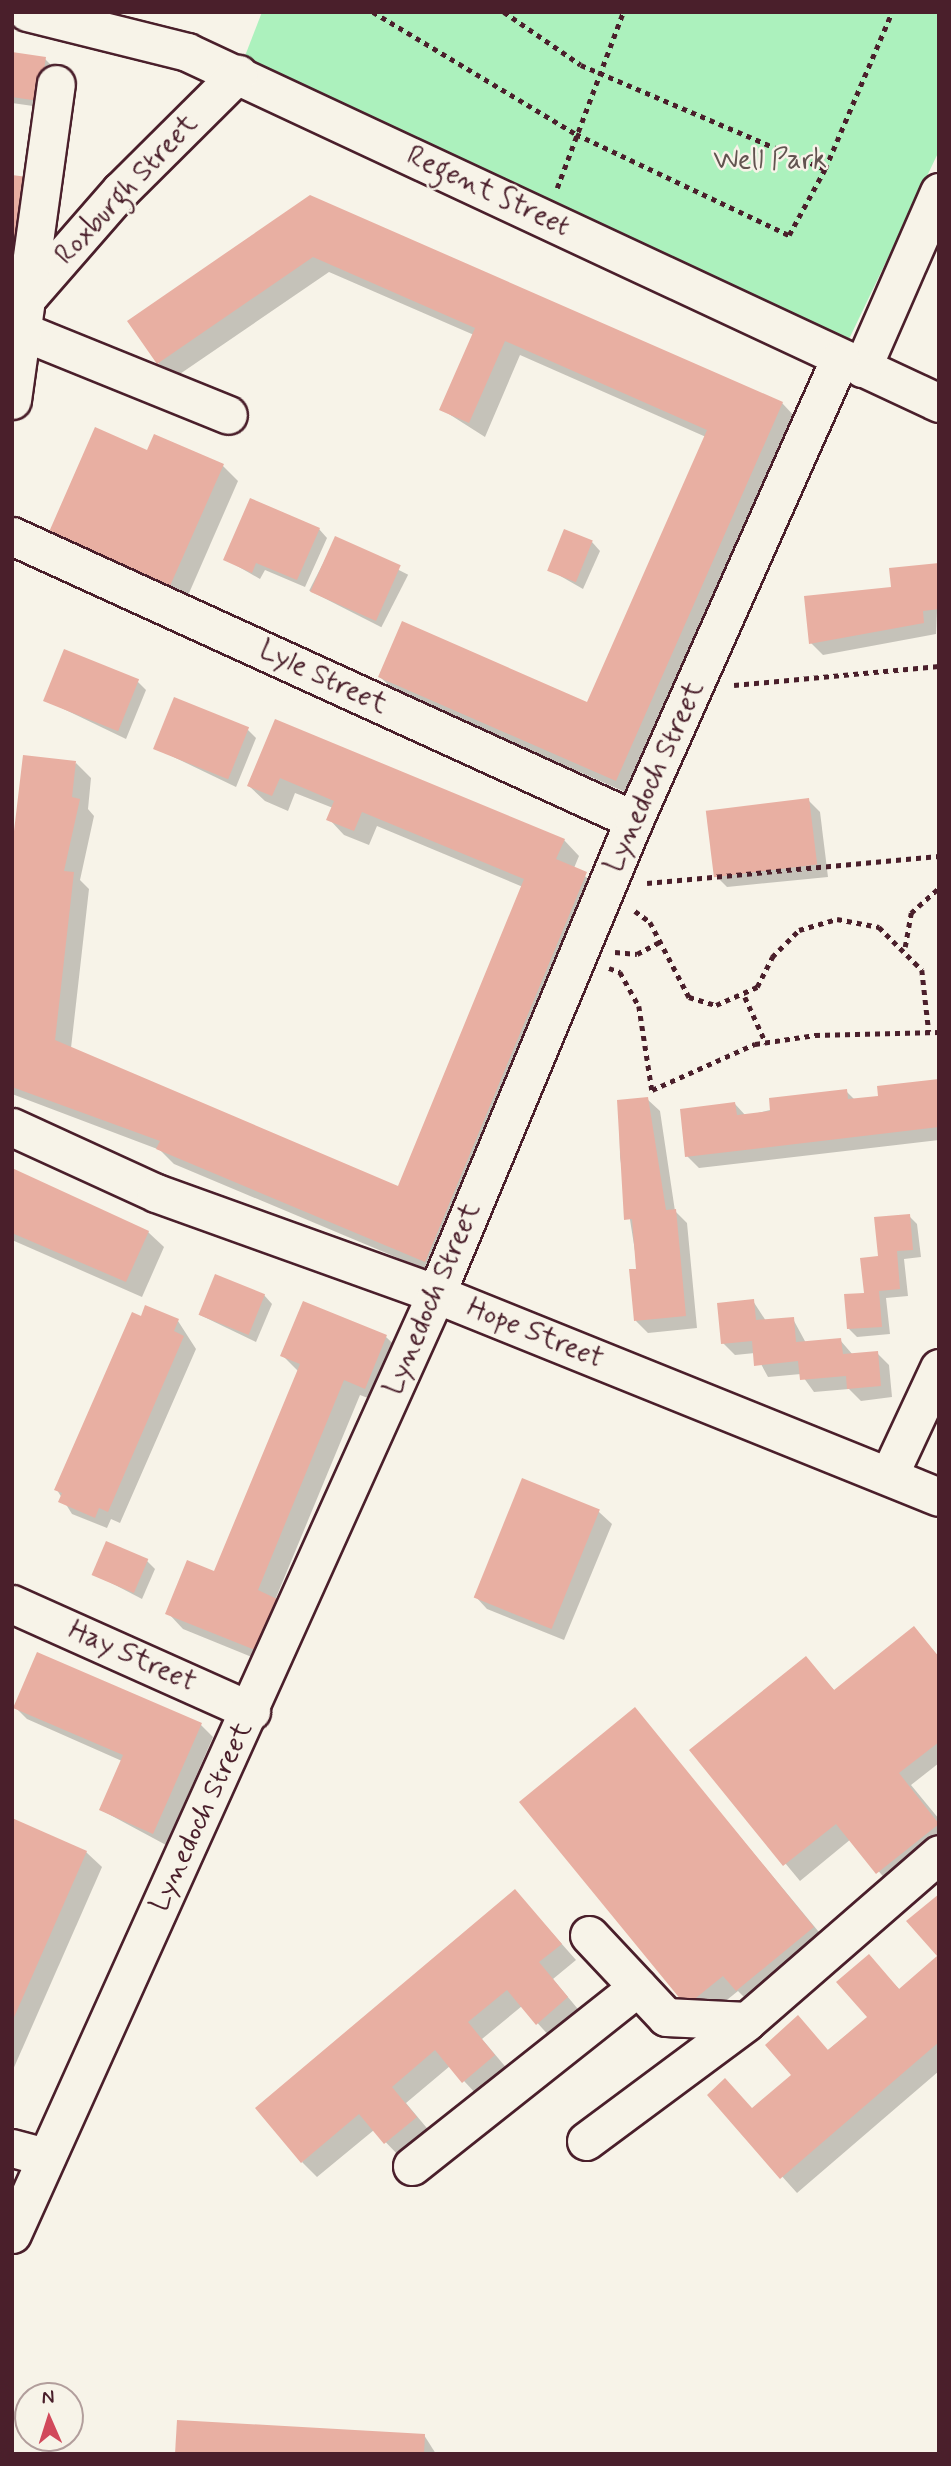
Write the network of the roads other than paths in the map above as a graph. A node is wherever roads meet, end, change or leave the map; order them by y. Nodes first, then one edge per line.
1 (27, 12) edge
2 (64, 15) edge
3 (238, 74) junction
4 (56, 85) dead end
5 (939, 192) edge
6 (22, 292) edge
7 (24, 332) junction
8 (851, 363) junction
9 (12, 400) edge
10 (939, 403) edge
11 (228, 415) dead end
12 (12, 536) edge
13 (634, 820) junction
14 (12, 1127) edge
15 (436, 1294) junction
16 (939, 1368) edge
17 (890, 1475) junction
18 (939, 1497) edge
19 (12, 1604) edge
20 (251, 1711) junction
21 (939, 1854) edge
22 (589, 1935) dead end
23 (638, 1987) junction
24 (747, 2021) junction
25 (586, 2141) dead end
26 (28, 2152) edge
27 (412, 2166) dead end
28 (12, 2234) edge

1 - 2 street, Regent Street
2 - 3 street, Regent Street
3 - 6 street, Roxburgh Street
3 - 8 street, Regent Street
4 - 6 street
5 - 8 street, Lynedoch Street
6 - 7 street
7 - 9 street
7 - 11 street
8 - 10 street, Regent Street
8 - 13 street, Lynedoch Street
12 - 13 street, Lyle Street
13 - 15 street, Lynedoch Street
14 - 15 street, Hope Street
15 - 17 street, Hope Street
15 - 20 street, Lynedoch Street
16 - 17 street
17 - 18 street, Hope Street
19 - 20 street, Hay Street
20 - 26 street, Lynedoch Street
21 - 24 street
22 - 23 street
23 - 24 street
23 - 27 street
24 - 25 street
26 - 28 street, Lynedoch Street

